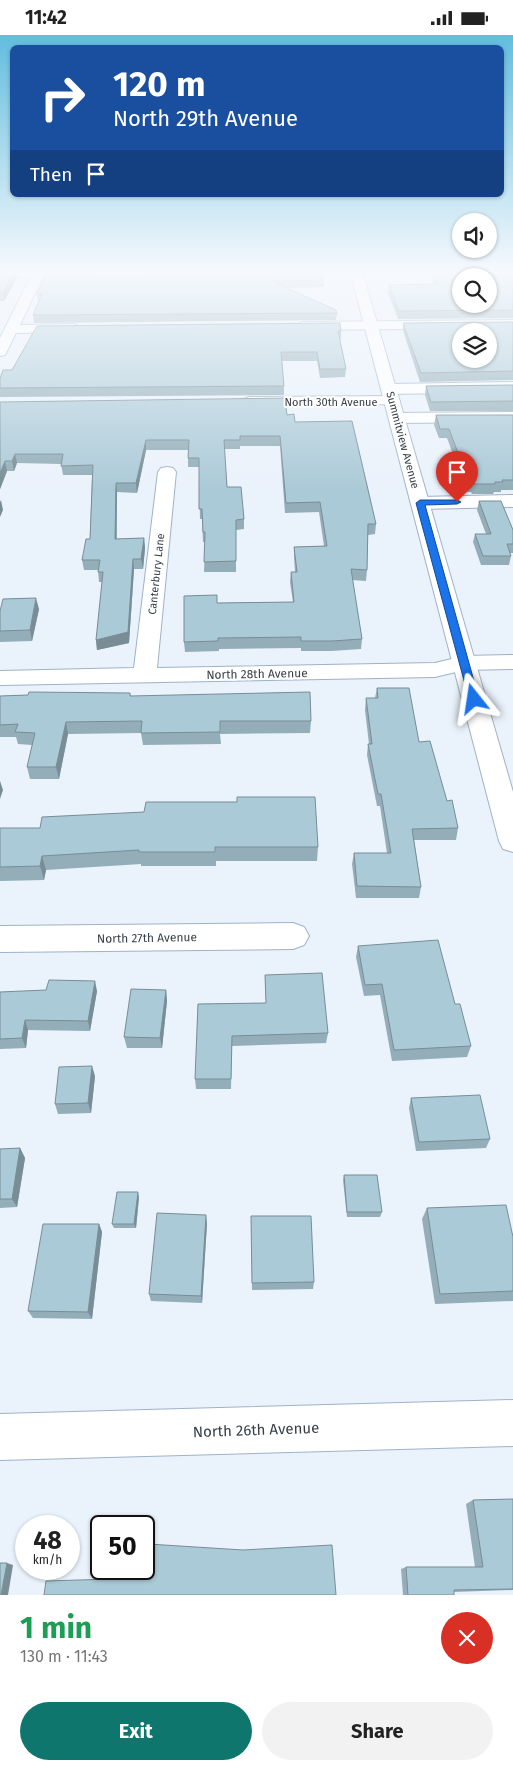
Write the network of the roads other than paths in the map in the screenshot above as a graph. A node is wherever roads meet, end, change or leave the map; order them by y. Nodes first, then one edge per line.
1 (377, 344) edge
2 (513, 387) edge
3 (236, 402) edge
4 (393, 403) junction
5 (513, 417) edge
6 (167, 471) dead end
7 (513, 501) edge
8 (420, 503) junction
9 (513, 662) edge
10 (464, 663) junction
11 (145, 676) junction
12 (0, 678) edge
13 (513, 841) edge
14 (293, 936) dead end
15 (0, 939) edge
16 (513, 1423) edge
17 (0, 1437) edge

1 - 4 street, Summitview Avenue
2 - 4 street, North 30th Avenue
3 - 4 street, North 30th Avenue
4 - 5 street
4 - 8 street, Summitview Avenue
6 - 11 street, Canterbury Lane
7 - 8 street
8 - 10 street, Summitview Avenue
9 - 10 street, North 28th Avenue
10 - 11 street, North 28th Avenue
10 - 13 street, Summitview Avenue
11 - 12 street, North 28th Avenue
14 - 15 street, North 27th Avenue
16 - 17 street, North 26th Avenue

